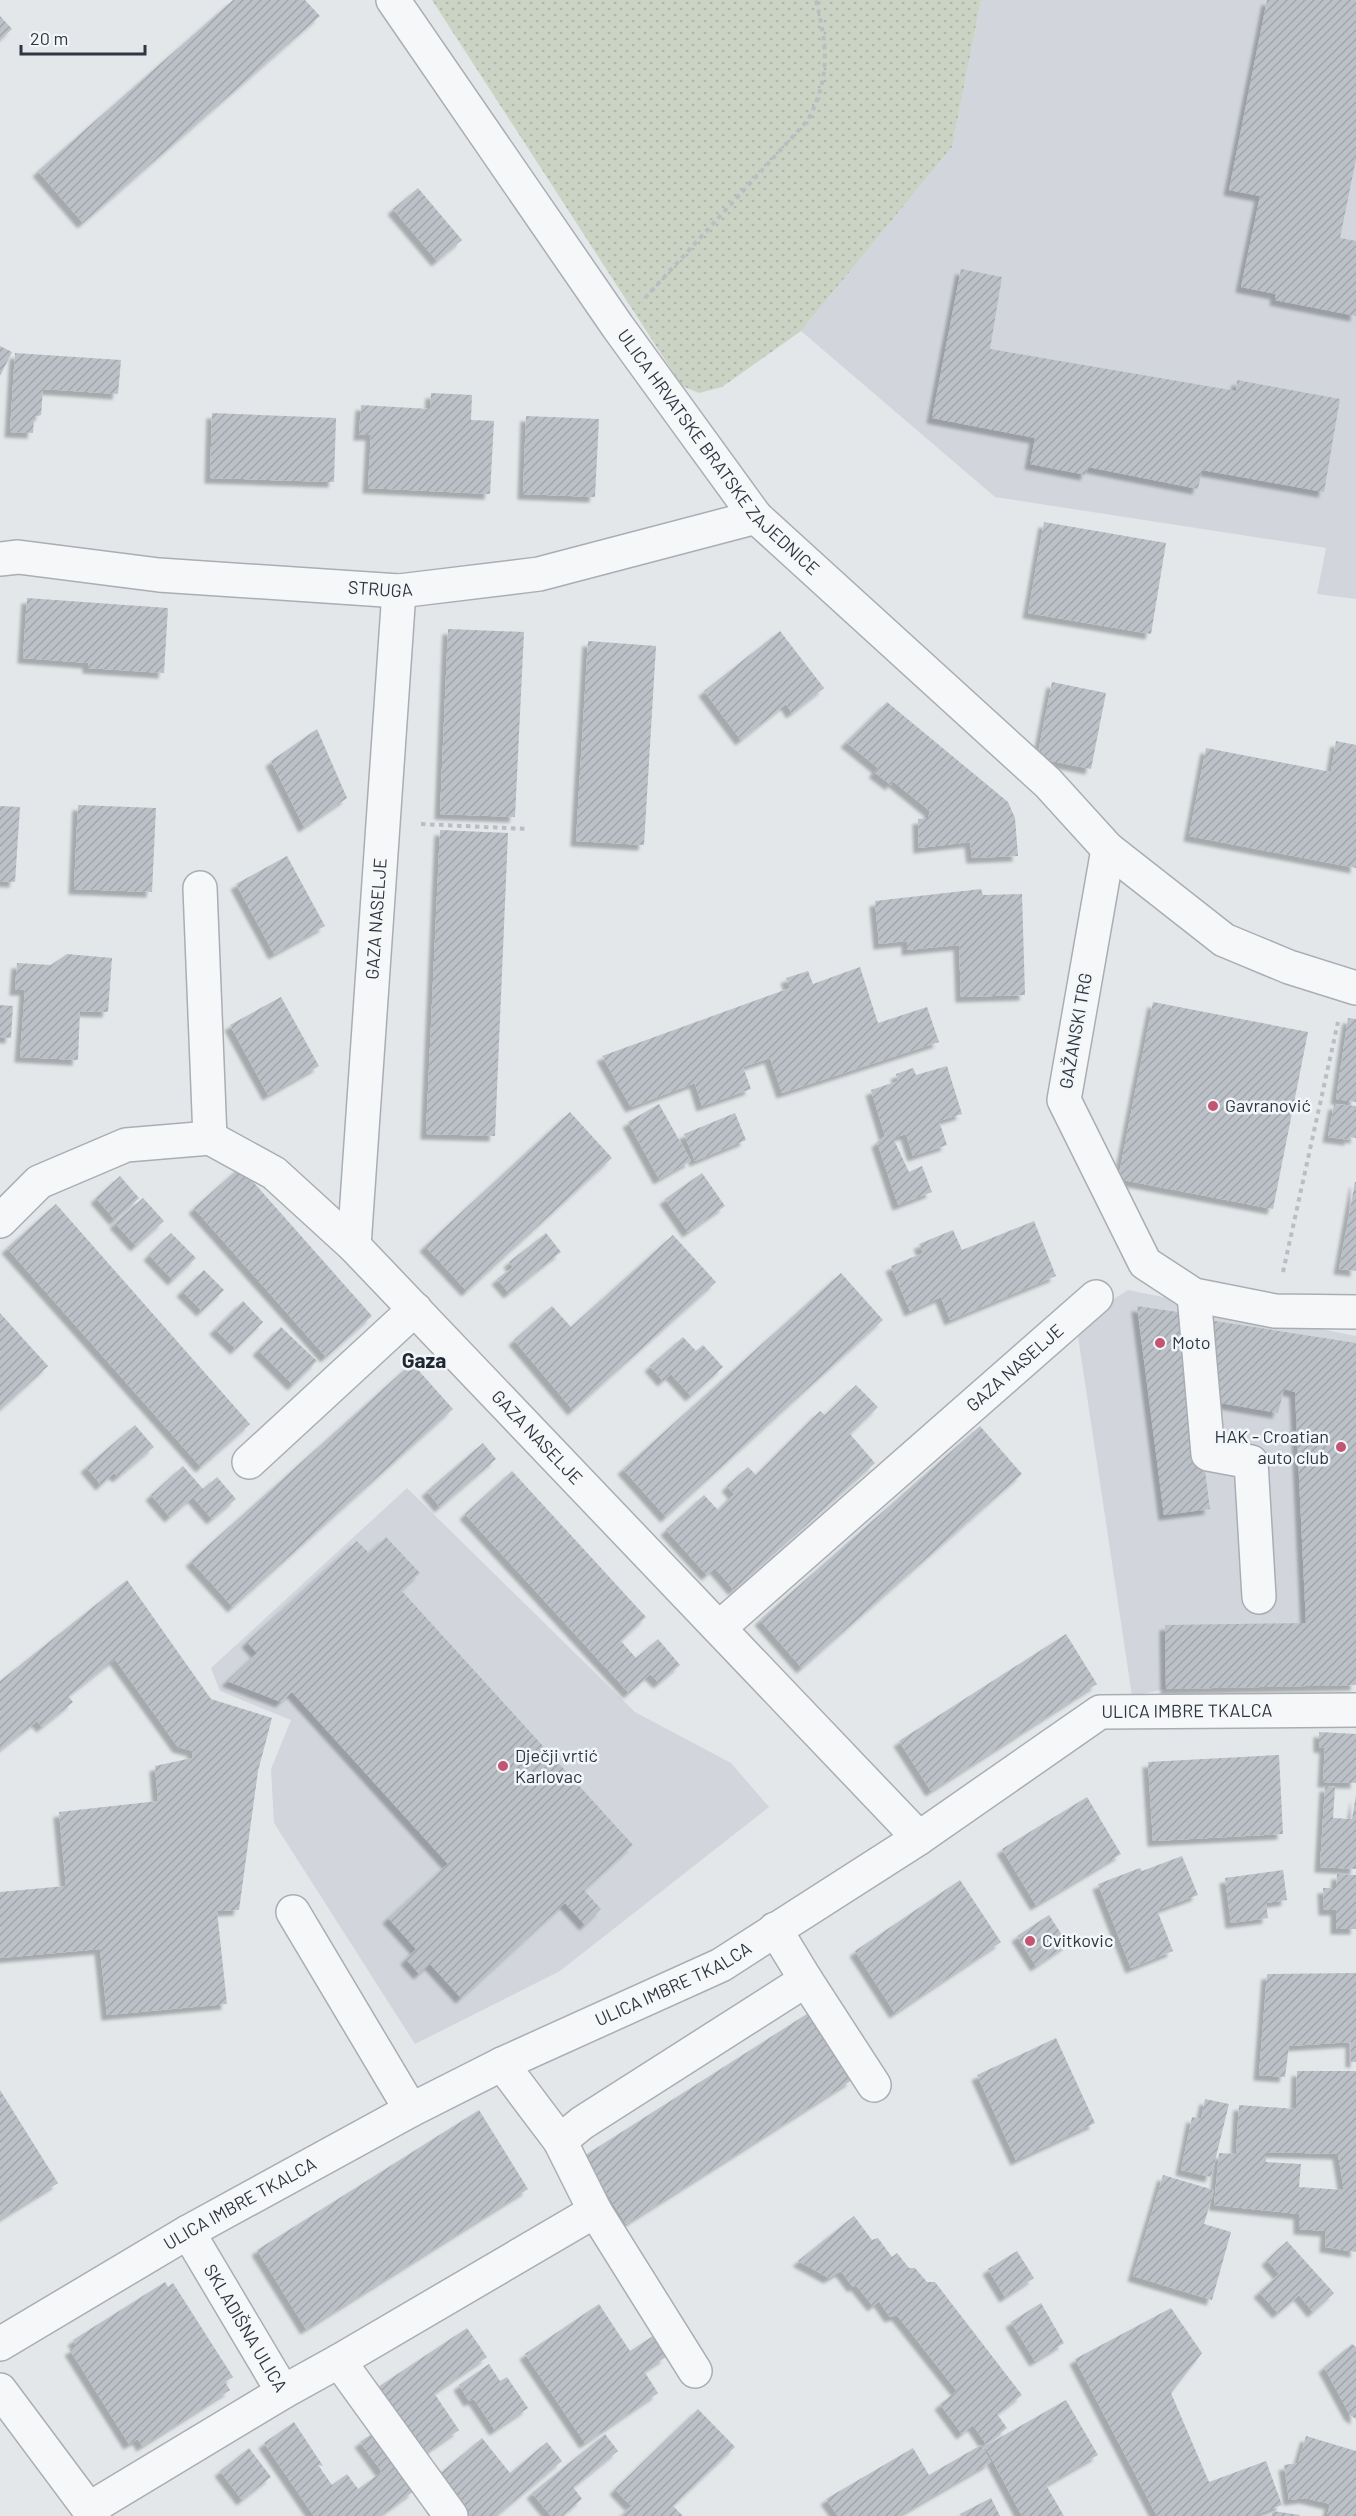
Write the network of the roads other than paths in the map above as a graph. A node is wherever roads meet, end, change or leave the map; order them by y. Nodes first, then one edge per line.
1 (393, 0) edge
2 (756, 517) junction
3 (0, 559) edge
4 (399, 591) junction
5 (1108, 849) junction
6 (200, 888) dead end
7 (1351, 987) edge
8 (210, 1138) junction
9 (0, 1221) edge
10 (354, 1246) junction
11 (1194, 1295) junction
12 (1096, 1297) dead end
13 (415, 1309) junction
14 (1356, 1312) edge
15 (249, 1462) dead end
16 (1259, 1597) dead end
17 (719, 1628) junction
18 (1356, 1710) edge
19 (920, 1838) junction
20 (293, 1912) dead end
21 (774, 1929) junction
22 (806, 1980) junction
23 (502, 2064) junction
24 (874, 2085) dead end
25 (411, 2110) junction
26 (560, 2141) junction
27 (595, 2211) junction
28 (188, 2232) junction
29 (0, 2344) edge
30 (339, 2361) junction
31 (695, 2371) dead end
32 (0, 2390) edge
33 (283, 2392) junction
34 (92, 2512) edge
35 (451, 2516) edge

1 - 2 street, ULICA HRVATSKE BRATSKE ZAJEDNICE
2 - 4 street, STRUGA
2 - 5 street, ULICA HRVATSKE BRATSKE ZAJEDNICE
3 - 4 street, STRUGA
4 - 10 street, GAZA NASELJE
5 - 7 street
5 - 11 street, GAŽANSKI TRG
6 - 8 street
8 - 9 street
8 - 10 street, GAZA NASELJE
10 - 13 street, GAZA NASELJE
11 - 14 street, GAŽANSKI TRG
11 - 16 street
12 - 17 street, GAZA NASELJE
13 - 15 street
13 - 17 street, GAZA NASELJE
17 - 19 street, GAZA NASELJE
18 - 19 street, ULICA IMBRE TKALCA
19 - 21 street, ULICA IMBRE TKALCA
20 - 25 street
21 - 22 street
21 - 23 street, ULICA IMBRE TKALCA
22 - 24 street
22 - 26 street
23 - 25 street, ULICA IMBRE TKALCA
23 - 26 street
25 - 28 street, ULICA IMBRE TKALCA
26 - 27 street
27 - 30 street, SKLADIŠNA ULICA
27 - 31 street
28 - 29 street, ULICA IMBRE TKALCA
28 - 33 street, SKLADIŠNA ULICA
30 - 33 street, SKLADIŠNA ULICA
30 - 35 street
32 - 34 street
33 - 34 street

